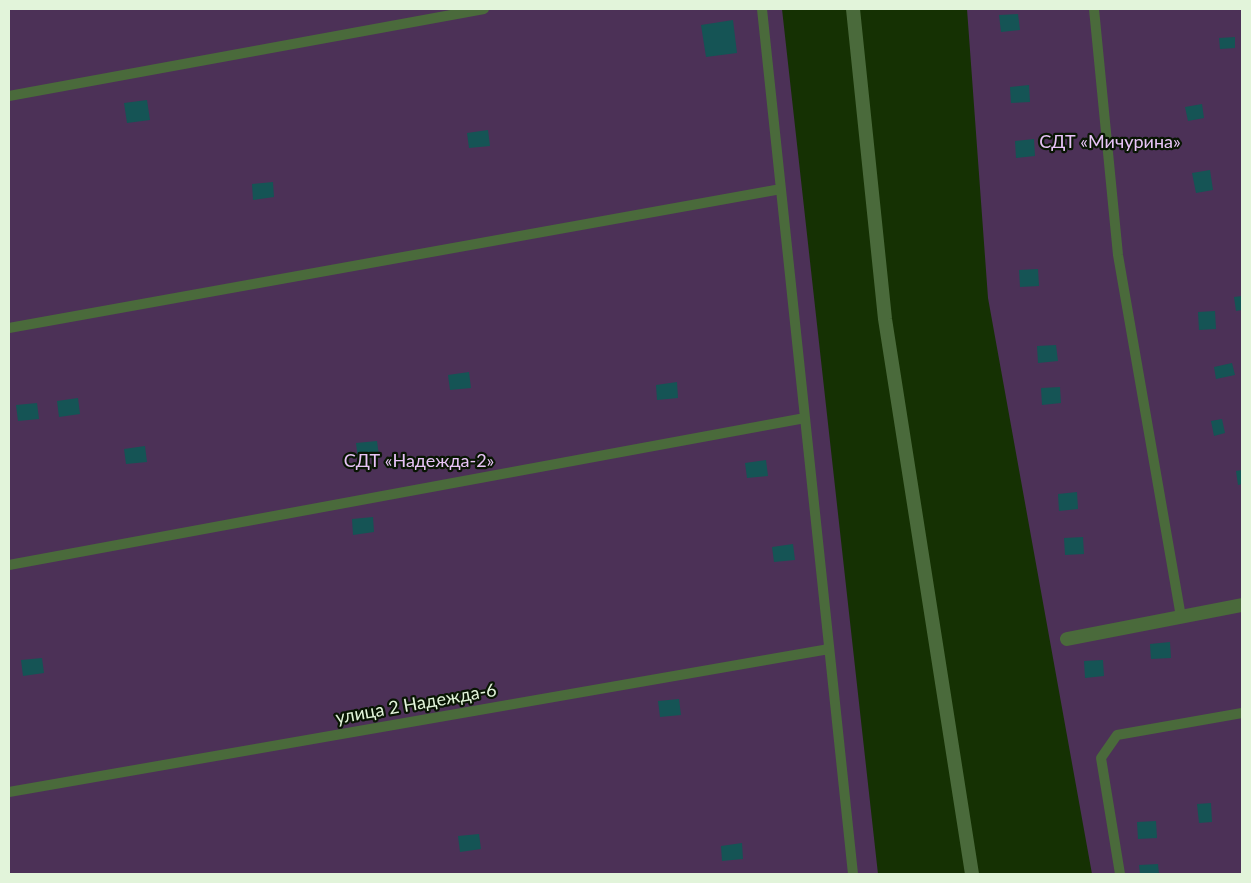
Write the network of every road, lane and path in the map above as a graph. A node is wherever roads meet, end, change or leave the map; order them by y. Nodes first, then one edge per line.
1 (484, 9) edge
2 (762, 9) edge
3 (853, 9) edge
4 (1094, 9) edge
5 (9, 96) edge
6 (781, 189) junction
7 (9, 328) edge
8 (805, 418) junction
9 (9, 565) edge
10 (1242, 605) edge
11 (1181, 617) junction
12 (1067, 638) dead end
13 (829, 649) junction
14 (1242, 713) edge
15 (9, 792) edge
16 (851, 874) edge
17 (972, 874) edge
18 (1120, 874) edge

1 - 5 lane
2 - 6 lane
3 - 17 street
4 - 11 lane
6 - 7 lane
6 - 8 lane
8 - 9 lane
8 - 13 lane
10 - 11 street
11 - 12 street
13 - 15 lane, улица 2 Надежда-6
13 - 16 lane
14 - 18 lane

